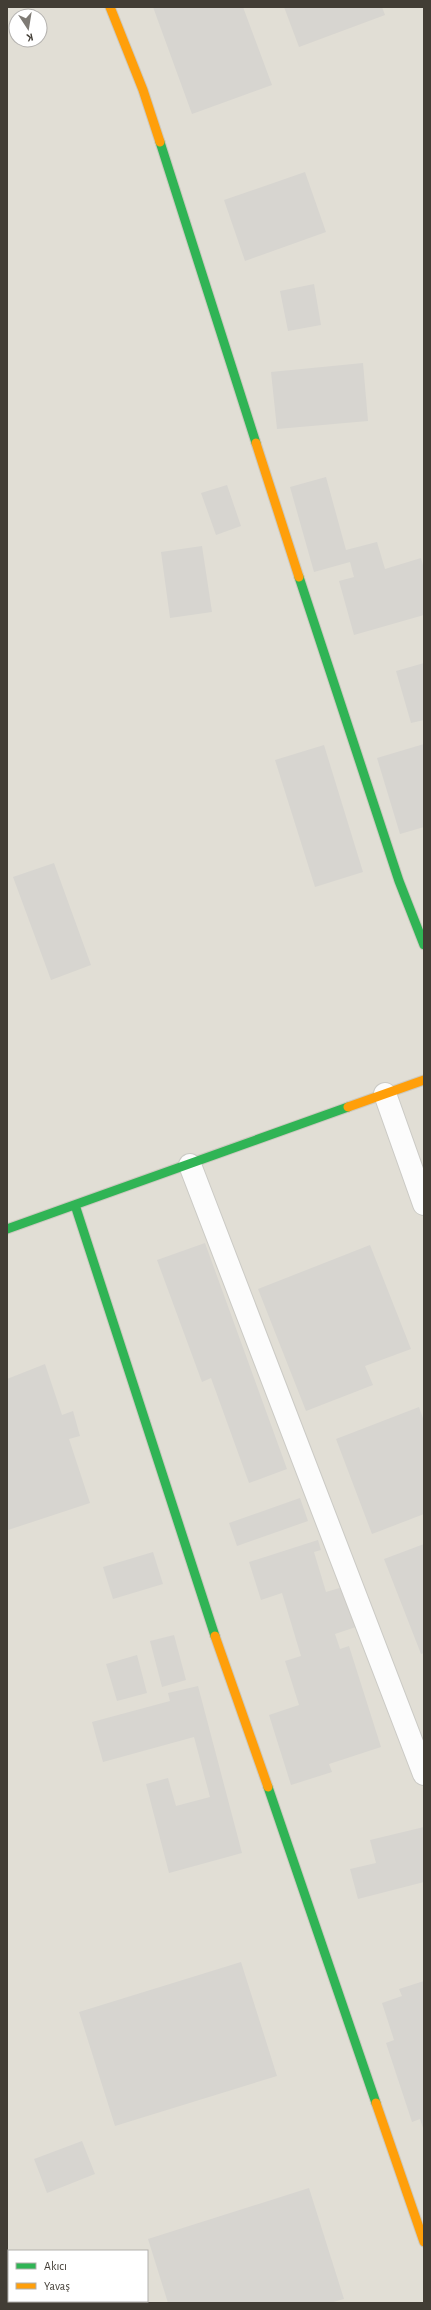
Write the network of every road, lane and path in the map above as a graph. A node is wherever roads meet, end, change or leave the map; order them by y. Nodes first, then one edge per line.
1 (110, 7) edge
2 (424, 945) edge
3 (424, 1080) edge
4 (385, 1094) junction
5 (190, 1165) junction
6 (75, 1204) junction
7 (424, 1204) edge
8 (7, 1229) edge
9 (424, 1774) edge
10 (424, 2242) edge

1 - 2 street
3 - 4 street
4 - 5 street
4 - 7 street
5 - 6 street
5 - 9 street
6 - 8 street
6 - 10 street

